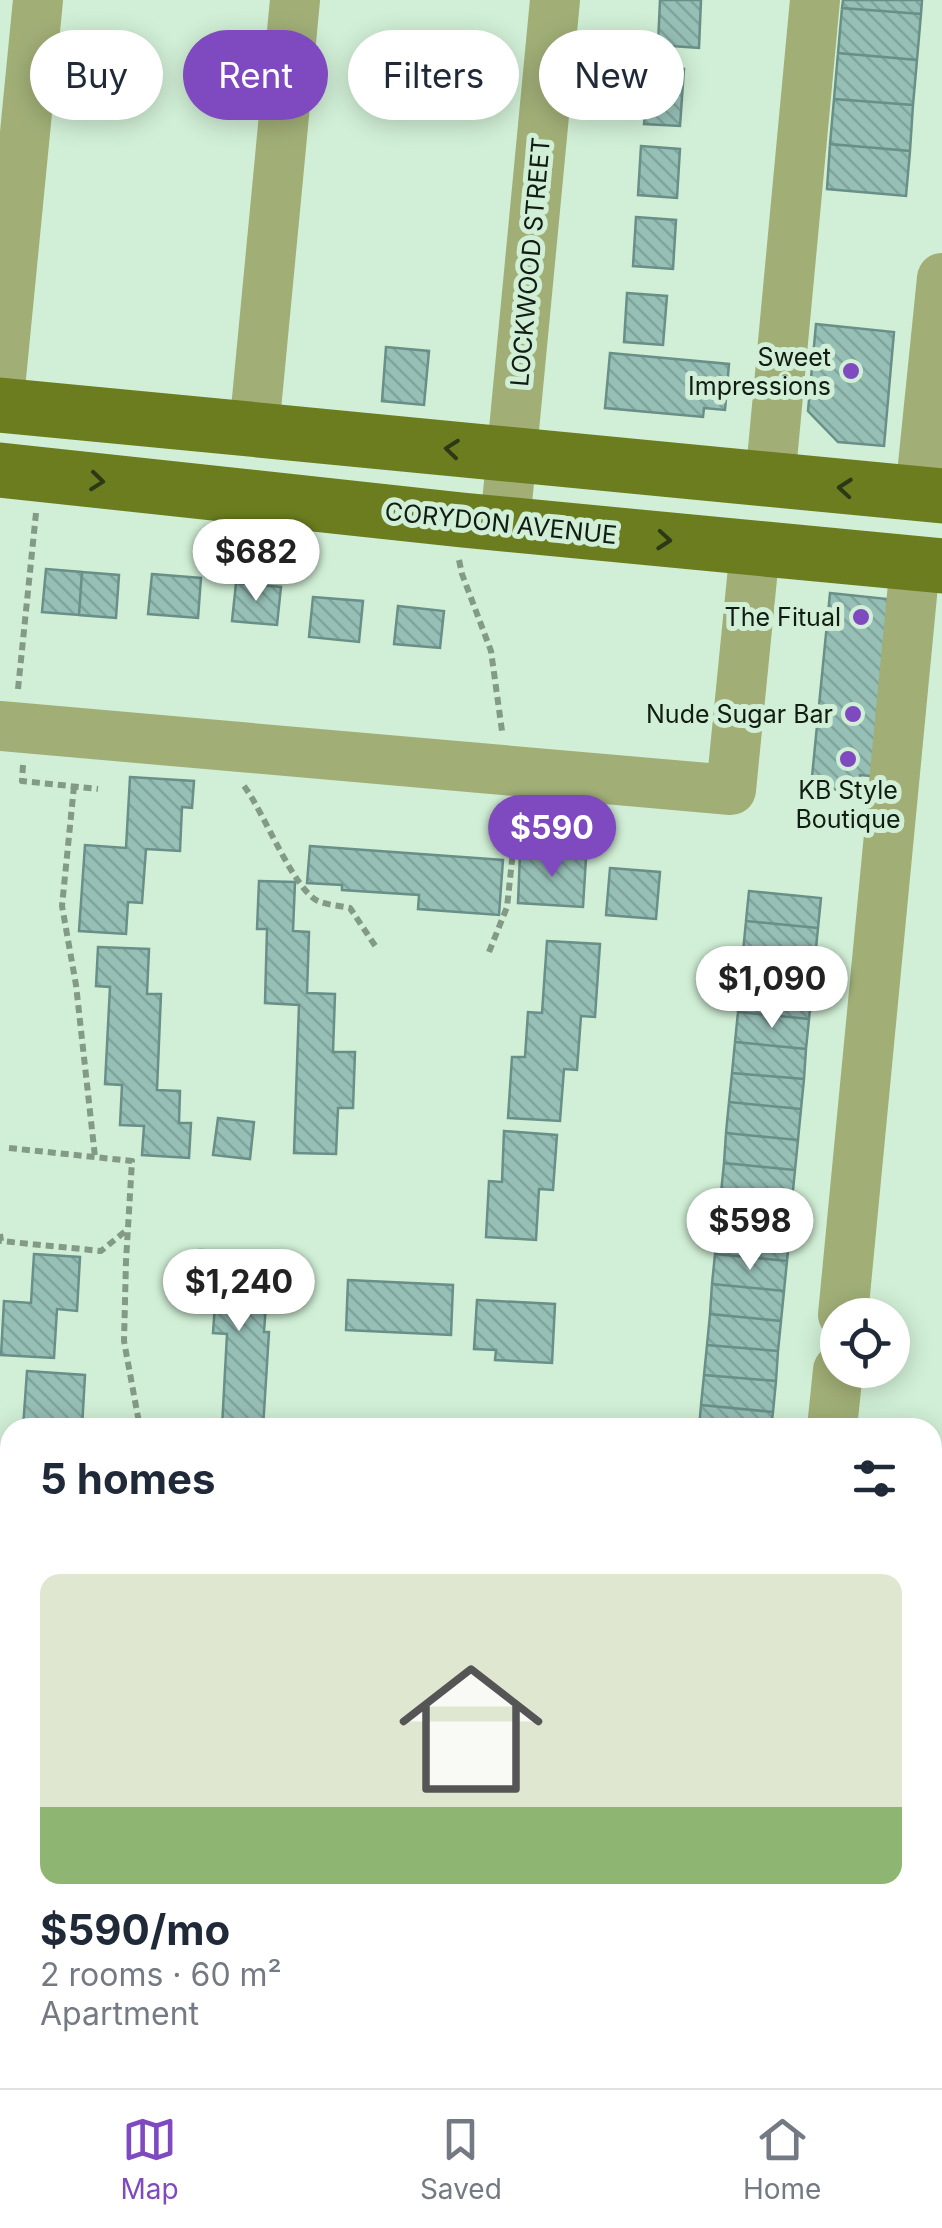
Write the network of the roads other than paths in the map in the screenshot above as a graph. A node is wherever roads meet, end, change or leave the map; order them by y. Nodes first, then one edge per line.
1 (38, 0) edge
2 (295, 0) edge
3 (555, 0) edge
4 (815, 0) edge
5 (942, 278) edge
6 (0, 388) edge
7 (0, 405) edge
8 (254, 430) junction
9 (512, 455) junction
10 (0, 470) edge
11 (770, 482) junction
12 (931, 495) edge
13 (506, 524) junction
14 (754, 548) junction
15 (928, 565) edge
16 (7, 727) edge
17 (845, 1298) edge
18 (836, 1388) edge
19 (833, 1418) edge

1 - 6 street
2 - 8 street
3 - 9 street, LOCKWOOD STREET
4 - 11 street
5 - 12 street
7 - 8 main road
9 -> 8 main road
9 - 11 main road
9 - 13 street, LOCKWOOD STREET
10 -> 13 main road, CORYDON AVENUE
12 -> 11 main road
13 -> 14 main road, CORYDON AVENUE
14 - 15 main road, CORYDON AVENUE
14 - 16 street
15 - 17 street
18 - 19 street

